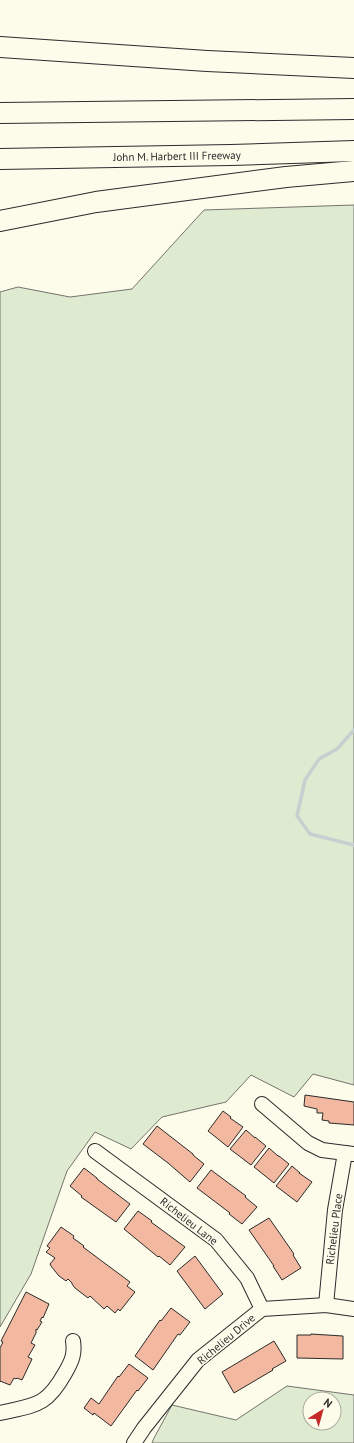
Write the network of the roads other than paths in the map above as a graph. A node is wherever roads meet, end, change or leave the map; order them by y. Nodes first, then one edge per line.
1 (0, 34) edge
2 (0, 47) edge
3 (206, 61) junction
4 (354, 68) edge
5 (354, 109) edge
6 (0, 113) edge
7 (354, 151) edge
8 (0, 159) edge
9 (354, 170) edge
10 (0, 221) edge
11 (262, 1104) dead end
12 (95, 1151) dead end
13 (349, 1154) edge
14 (326, 1305) junction
15 (262, 1309) junction
16 (354, 1309) edge
17 (73, 1341) dead end
18 (0, 1413) edge
19 (134, 1443) edge

1 - 3 highway
2 - 3 highway
3 - 4 highway
5 - 6 highway
7 - 8 highway, John M. Harbert III Freeway
9 - 10 highway
11 - 13 street
12 - 15 street, Richelieu Lane
13 - 14 street, Richelieu Place
14 - 15 street, Richelieu Drive
14 - 16 street, Richelieu Drive
15 - 19 street, Richelieu Drive
17 - 18 street

